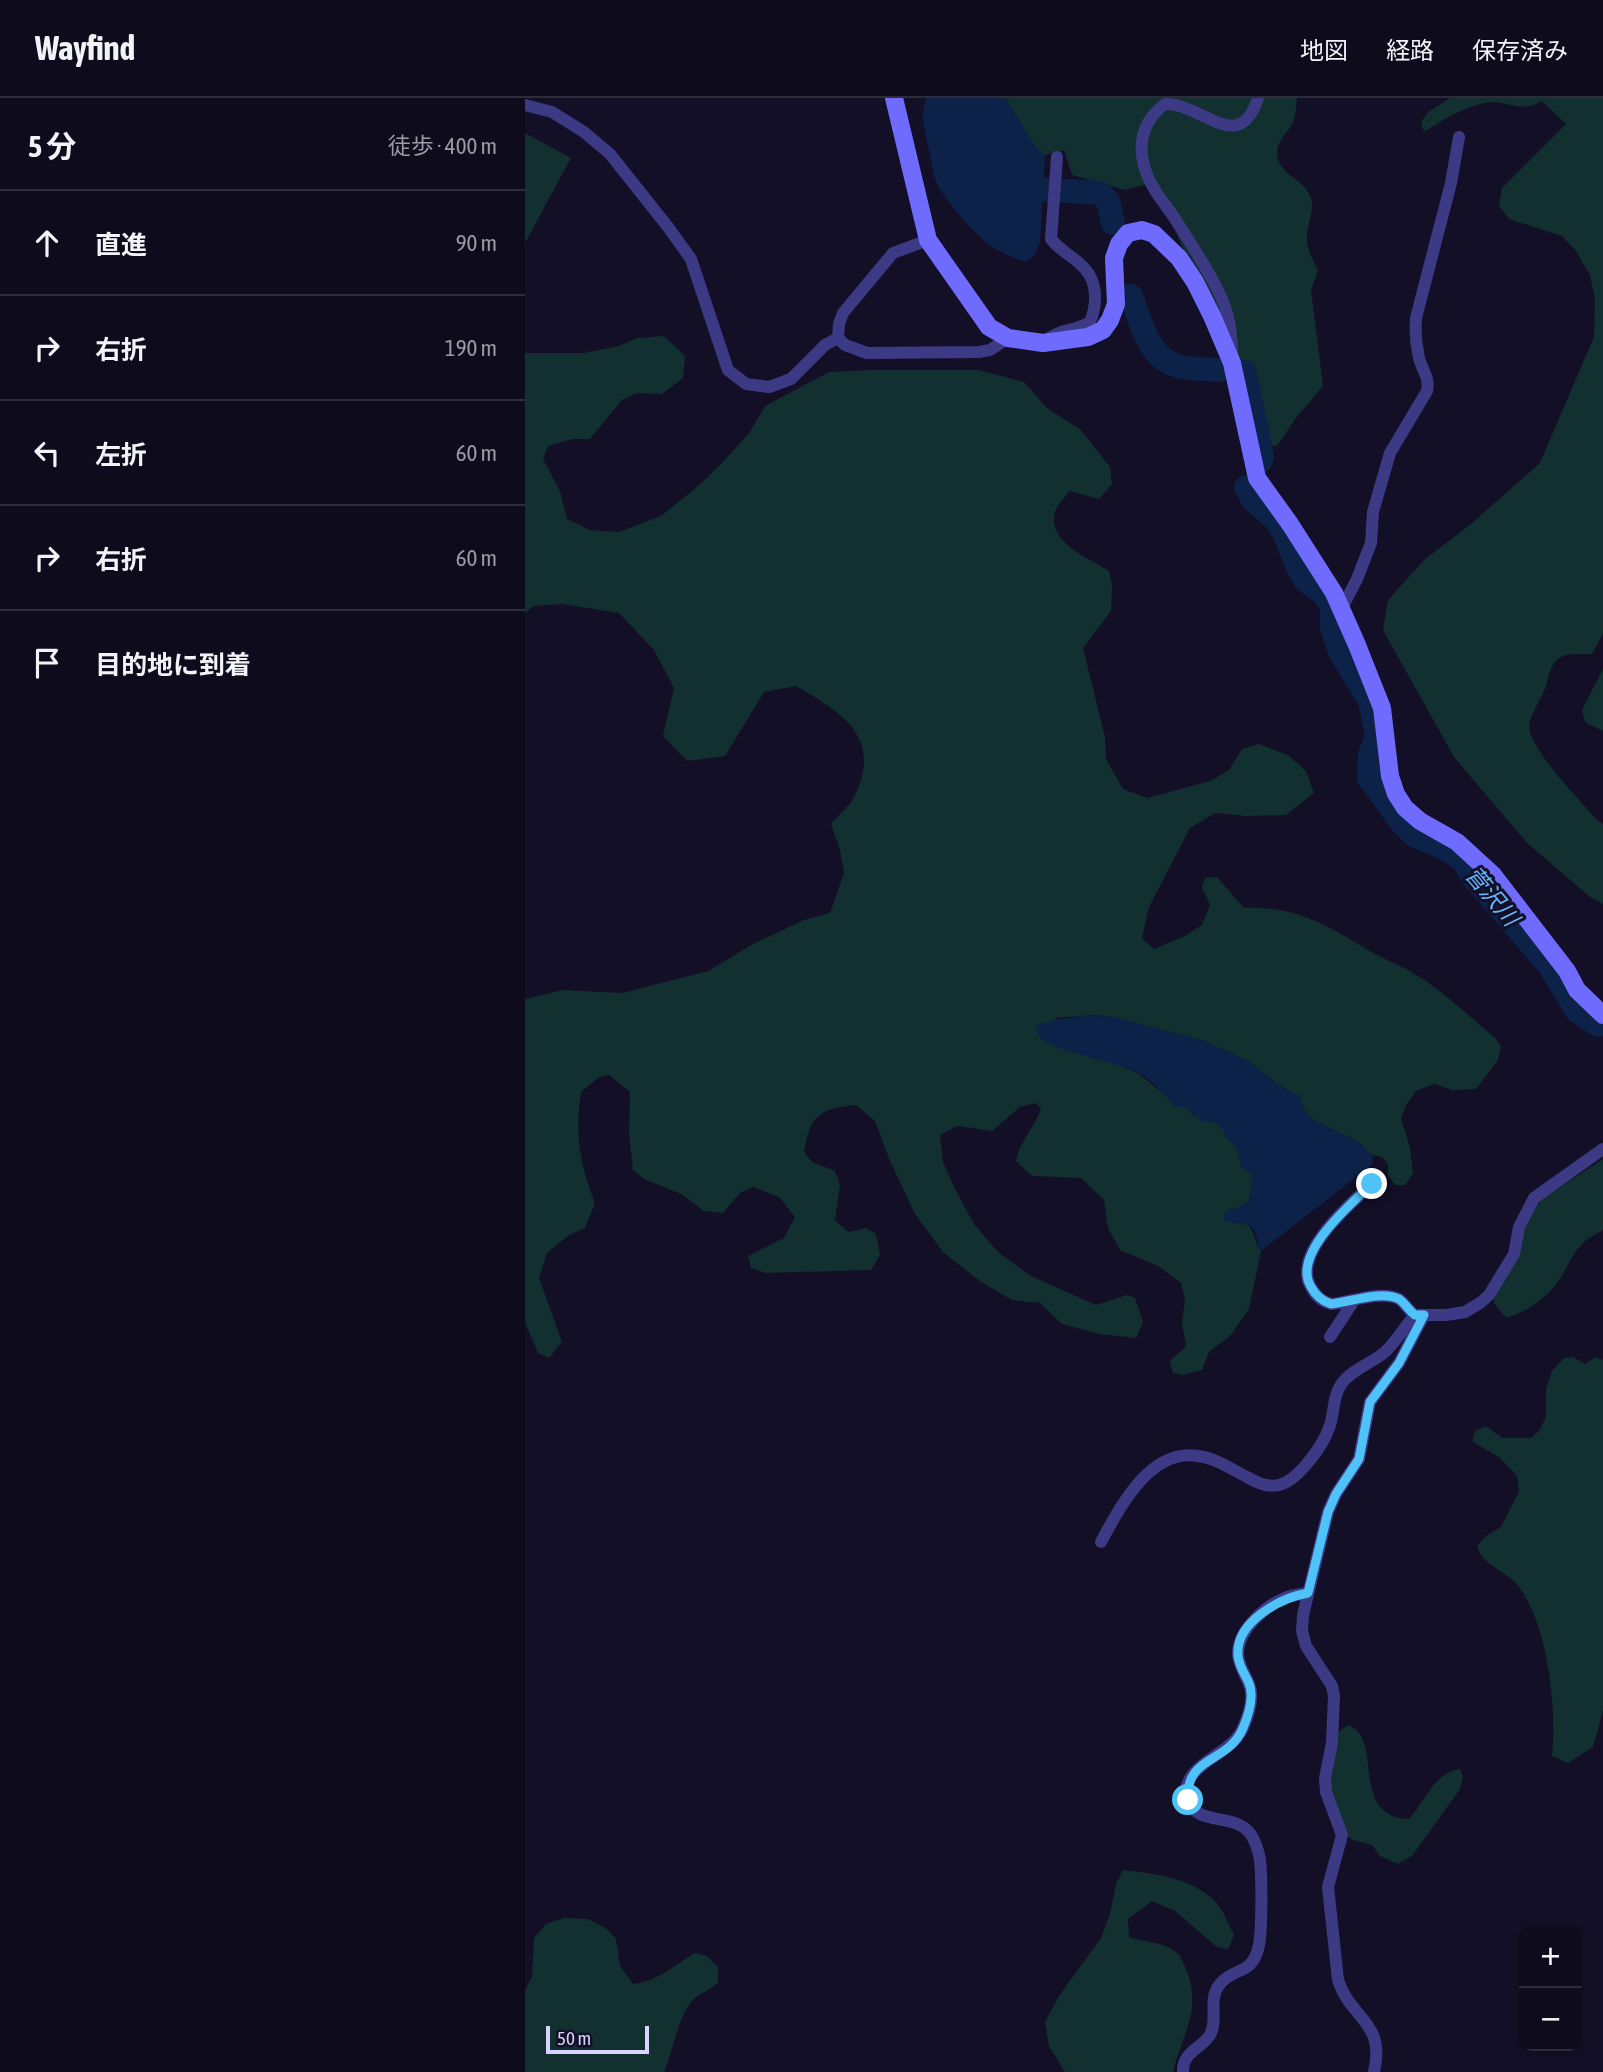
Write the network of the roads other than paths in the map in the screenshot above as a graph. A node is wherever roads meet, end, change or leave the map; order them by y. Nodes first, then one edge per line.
1 (894, 98) edge
2 (1258, 98) edge
3 (525, 105) edge
4 (1459, 137) dead end
5 (1057, 157) dead end
6 (928, 240) junction
7 (838, 338) junction
8 (1008, 338) junction
9 (1043, 343) junction
10 (1232, 363) junction
11 (1342, 608) junction
12 (1603, 1015) edge
13 (1603, 1150) edge
14 (1372, 1184) dead end
15 (1353, 1302) junction
16 (1420, 1315) junction
17 (1330, 1337) dead end
18 (1101, 1542) dead end
19 (1308, 1593) junction
20 (1183, 2072) edge
21 (1374, 2072) edge

1 - 6 street
2 - 10 street
3 - 7 street
4 - 11 street
5 - 9 street
6 - 7 street
6 - 8 street
7 - 8 street
8 - 9 street
9 - 10 street
10 - 11 street
11 - 12 street
13 - 16 street
14 - 15 street
15 - 16 street
15 - 17 street
16 - 18 street
16 - 19 street
19 - 20 street
19 - 21 street

